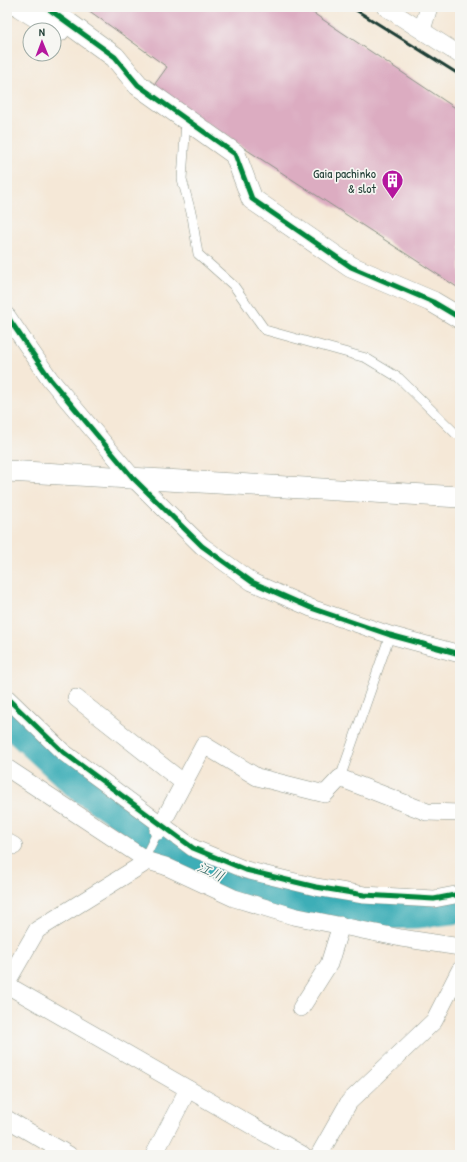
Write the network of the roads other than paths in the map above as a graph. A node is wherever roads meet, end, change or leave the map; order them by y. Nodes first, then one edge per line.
1 (20, 7) edge
2 (46, 7) edge
3 (385, 7) edge
4 (429, 7) edge
5 (422, 30) junction
6 (460, 55) edge
7 (115, 57) junction
8 (186, 120) junction
9 (7, 316) edge
10 (460, 318) edge
11 (460, 434) edge
12 (7, 471) edge
13 (133, 478) junction
14 (460, 497) edge
15 (390, 635) junction
16 (460, 654) edge
17 (7, 698) edge
18 (76, 698) dead end
19 (7, 768) edge
20 (340, 778) junction
21 (184, 782) junction
22 (460, 813) edge
23 (160, 828) junction
24 (148, 856) junction
25 (460, 894) edge
26 (342, 925) junction
27 (460, 947) edge
28 (460, 970) edge
29 (7, 984) edge
30 (301, 1008) dead end
31 (188, 1089) junction
32 (7, 1119) edge
33 (69, 1155) edge
34 (154, 1155) edge
35 (303, 1155) edge
36 (319, 1155) edge

1 - 7 street
2 - 7 street
3 - 5 street
4 - 5 street
5 - 6 street
7 - 8 street
8 - 10 street
8 - 11 lane
9 - 13 street
12 - 13 street
13 - 14 street
13 - 15 street
15 - 16 street
15 - 20 lane
17 - 23 street
18 - 21 street
19 - 24 street
20 - 21 street
20 - 22 street
21 - 23 street
23 - 24 lane
23 - 25 street
24 - 26 street
24 - 29 street
26 - 27 street
26 - 30 street
28 - 36 street
29 - 31 street
31 - 34 street
31 - 35 street
32 - 33 street

